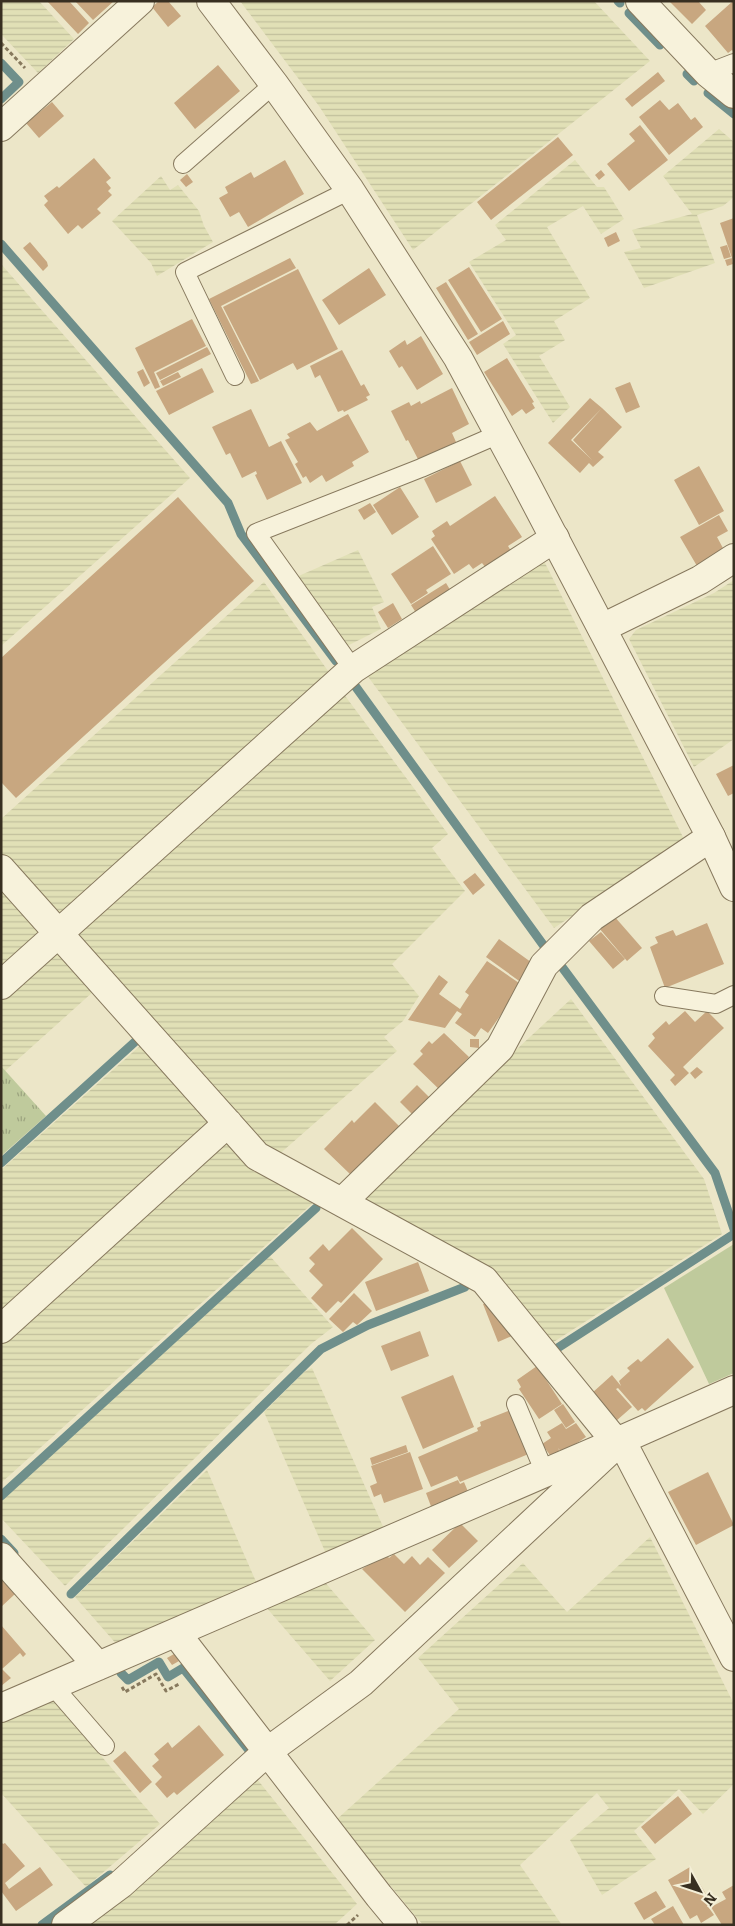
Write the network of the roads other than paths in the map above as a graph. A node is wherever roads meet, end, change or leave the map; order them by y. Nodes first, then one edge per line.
1 (140, 1) edge
2 (211, 1) edge
3 (640, 1) edge
4 (734, 63) edge
5 (708, 73) junction
6 (274, 84) junction
7 (734, 94) edge
8 (1, 127) edge
9 (183, 164) dead end
10 (350, 190) junction
11 (235, 376) dead end
12 (499, 434) junction
13 (555, 538) junction
14 (734, 558) edge
15 (602, 628) junction
16 (353, 669) junction
17 (711, 837) junction
18 (1, 869) edge
19 (734, 887) edge
20 (59, 933) junction
21 (1, 985) edge
22 (734, 995) edge
23 (664, 996) dead end
24 (228, 1124) junction
25 (342, 1202) junction
26 (1, 1329) edge
27 (734, 1390) edge
28 (516, 1404) dead end
29 (619, 1441) junction
30 (545, 1473) junction
31 (1, 1557) edge
32 (176, 1633) junction
33 (734, 1657) edge
34 (103, 1664) junction
35 (53, 1686) junction
36 (1, 1708) edge
37 (105, 1746) dead end
38 (268, 1751) junction
39 (66, 1925) edge
40 (403, 1925) edge

1 - 8 street
2 - 6 street
3 - 5 street
4 - 5 lane
5 - 7 street
6 - 9 lane
6 - 10 street
10 - 11 lane
10 - 12 street
12 - 13 street
12 - 16 lane
13 - 15 street
13 - 16 street
14 - 15 street
15 - 17 street
16 - 20 street
17 - 19 street
17 - 25 street
18 - 20 street
20 - 21 street
20 - 24 street
22 - 23 lane
24 - 25 street
24 - 26 street
25 - 29 street
27 - 29 street
28 - 30 lane
29 - 30 street
29 - 33 street
29 - 38 street
30 - 32 street
31 - 34 street
32 - 34 street
32 - 38 street
34 - 35 street
35 - 36 street
35 - 37 lane
38 - 39 street
38 - 40 street

